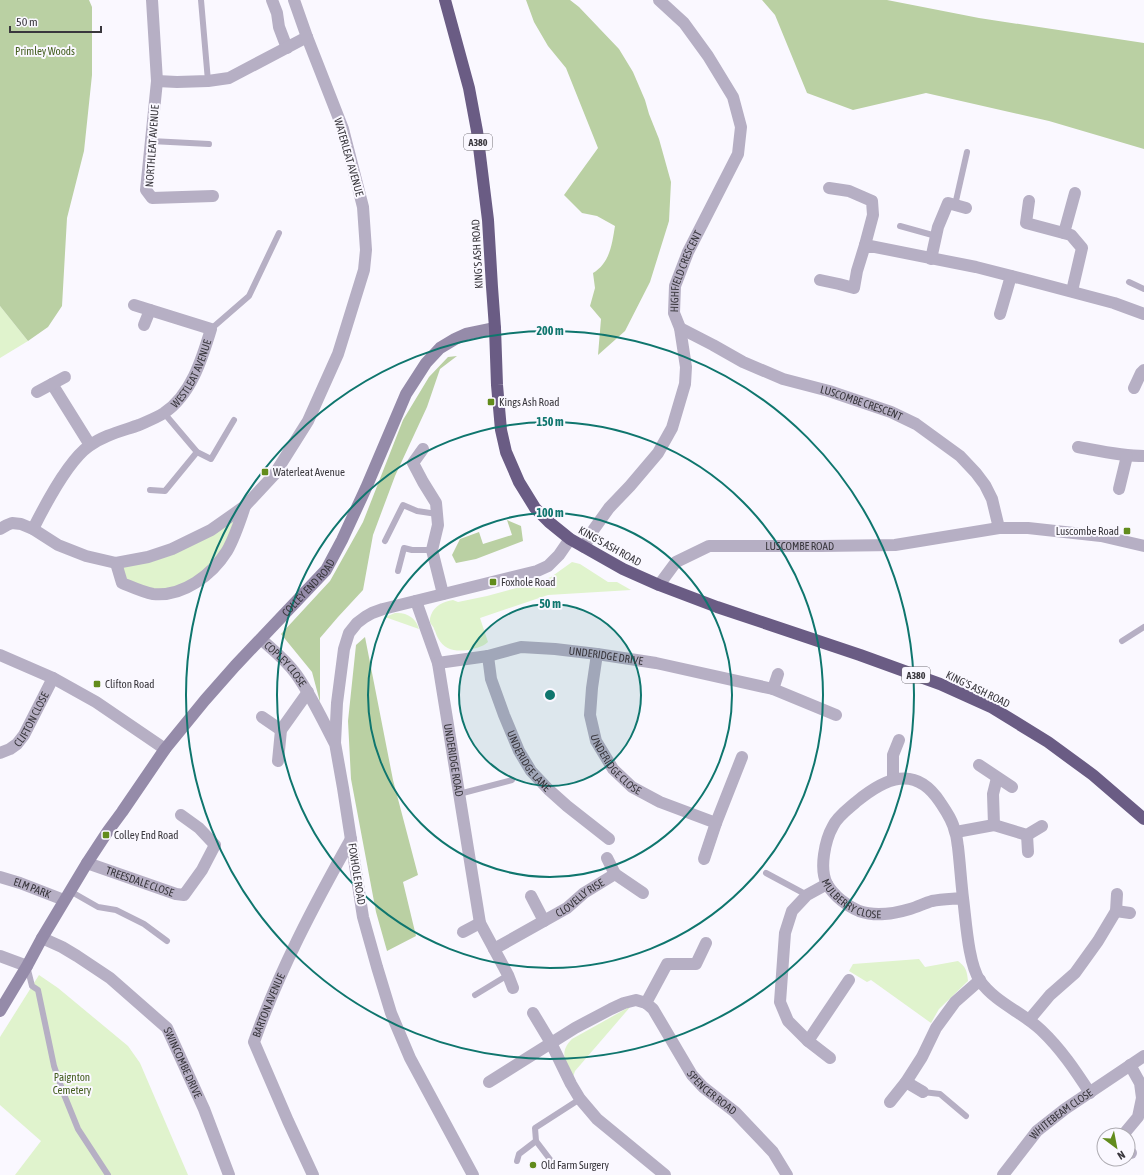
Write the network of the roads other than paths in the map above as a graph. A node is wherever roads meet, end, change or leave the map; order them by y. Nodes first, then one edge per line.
1 (152, 0) edge
2 (201, 0) edge
3 (272, 0) edge
4 (294, 0) edge
5 (445, 0) edge
6 (659, 0) edge
7 (307, 37) junction
8 (286, 48) junction
9 (157, 81) junction
10 (208, 81) junction
11 (151, 141) junction
12 (209, 144) dead end
13 (967, 152) dead end
14 (829, 188) dead end
15 (1075, 193) dead end
16 (213, 196) dead end
17 (1029, 201) dead end
18 (961, 206) joint
19 (900, 226) dead end
20 (280, 233) dead end
21 (1064, 233) junction
22 (936, 236) junction
23 (865, 245) junction
24 (931, 259) junction
25 (1011, 276) junction
26 (820, 280) dead end
27 (1129, 282) dead end
28 (1144, 289) edge
29 (1072, 291) junction
30 (134, 305) dead end
31 (150, 310) junction
32 (1000, 314) dead end
33 (1144, 314) edge
34 (144, 325) dead end
35 (495, 328) junction
36 (680, 328) junction
37 (211, 329) junction
38 (1144, 370) edge
39 (65, 377) dead end
40 (52, 384) junction
41 (1134, 388) dead end
42 (37, 392) dead end
43 (164, 413) junction
44 (234, 420) dead end
45 (90, 445) junction
46 (1078, 447) dead end
47 (423, 449) dead end
48 (197, 452) junction
49 (1127, 456) junction
50 (1144, 456) edge
51 (1119, 489) dead end
52 (150, 490) dead end
53 (246, 506) junction
54 (0, 514) edge
55 (437, 514) junction
56 (4, 527) edge
57 (999, 528) junction
58 (33, 529) junction
59 (570, 539) junction
60 (385, 541) dead end
61 (1144, 546) edge
62 (584, 548) junction
63 (432, 550) junction
64 (116, 563) junction
65 (398, 571) dead end
66 (659, 585) junction
67 (443, 594) junction
68 (416, 601) junction
69 (1144, 627) edge
70 (261, 639) junction
71 (1122, 641) dead end
72 (597, 654) junction
73 (0, 655) edge
74 (488, 656) junction
75 (438, 663) junction
76 (778, 674) dead end
77 (53, 678) junction
78 (773, 689) junction
79 (308, 692) junction
80 (836, 715) dead end
81 (262, 717) dead end
82 (281, 730) junction
83 (898, 740) dead end
84 (335, 743) junction
85 (165, 749) junction
86 (0, 753) edge
87 (742, 757) dead end
88 (278, 761) dead end
89 (979, 765) dead end
90 (997, 778) junction
91 (893, 779) junction
92 (512, 780) dead end
93 (1012, 787) dead end
94 (458, 794) junction
95 (181, 815) dead end
96 (1144, 819) edge
97 (716, 823) junction
98 (994, 826) junction
99 (1042, 826) dead end
100 (956, 832) junction
101 (1027, 835) junction
102 (609, 839) dead end
103 (351, 840) junction
104 (1028, 852) dead end
105 (607, 858) dead end
106 (704, 859) dead end
107 (87, 863) junction
108 (766, 873) dead end
109 (615, 874) junction
110 (0, 877) edge
111 (827, 884) junction
112 (643, 893) dead end
113 (1117, 894) dead end
114 (67, 895) junction
115 (807, 895) junction
116 (531, 896) dead end
117 (963, 898) junction
118 (1116, 911) junction
119 (1130, 913) dead end
120 (544, 921) junction
121 (480, 923) junction
122 (463, 932) dead end
123 (42, 938) junction
124 (167, 941) dead end
125 (706, 943) dead end
126 (494, 949) junction
127 (0, 956) edge
128 (28, 966) junction
129 (508, 975) junction
130 (849, 980) dead end
131 (980, 980) junction
132 (513, 988) dead end
133 (476, 995) dead end
134 (646, 1003) junction
135 (0, 1011) edge
136 (533, 1013) dead end
137 (1028, 1020) junction
138 (808, 1041) junction
139 (551, 1043) junction
140 (1144, 1056) edge
141 (830, 1058) dead end
142 (1130, 1065) junction
143 (489, 1082) dead end
144 (906, 1082) junction
145 (923, 1092) joint
146 (1090, 1093) junction
147 (580, 1099) junction
148 (890, 1102) dead end
149 (966, 1116) dead end
150 (1129, 1127) edge
151 (536, 1141) junction
152 (517, 1161) dead end
153 (552, 1162) dead end
154 (108, 1175) edge
155 (228, 1175) edge
156 (313, 1175) edge
157 (473, 1175) edge
158 (665, 1175) edge
159 (788, 1175) edge
160 (1003, 1175) edge

1 - 9 street, NORTHLEAT AVENUE
2 - 10 lane
3 - 8 street
4 - 7 street, WATERLEAT AVENUE
5 - 35 highway, KING'S ASH ROAD / A380
6 - 36 street, HIGHFIELD CRESCENT
7 - 8 street
7 - 53 street, WATERLEAT AVENUE
8 - 10 street
9 - 10 street
9 - 11 street, NORTHLEAT AVENUE
11 - 12 lane
11 - 16 street, NORTHLEAT AVENUE
13 - 18 lane
14 - 23 street
15 - 21 street
17 - 21 street
18 - 22 street
19 - 22 lane
20 - 37 lane
21 - 29 street
22 - 24 street
23 - 24 street
23 - 26 street
24 - 25 street
25 - 29 street
25 - 32 street
27 - 28 lane
29 - 33 street
30 - 31 street, WESTLEAT AVENUE
31 - 34 street
31 - 37 street, WESTLEAT AVENUE
35 - 59 highway, KING'S ASH ROAD / A380
35 - 70 street, COLLEY END ROAD
36 - 57 street, LUSCOMBE CRESCENT
36 - 62 street, HIGHFIELD CRESCENT
37 - 43 street, WESTLEAT AVENUE
38 - 41 street
39 - 40 street
40 - 42 street
40 - 45 street
43 - 45 street, WESTLEAT AVENUE
43 - 48 lane
44 - 48 lane
45 - 58 street, WESTLEAT AVENUE
46 - 49 street
47 - 55 street
48 - 52 lane
49 - 50 street
49 - 51 street
53 - 64 street, WATERLEAT AVENUE
53 - 64 street, WATERLEAT AVENUE
54 - 56 street
55 - 60 lane
55 - 63 street
56 - 58 street, WATERLEAT AVENUE
57 - 61 street, LUSCOMBE ROAD
57 - 66 street, LUSCOMBE ROAD
58 - 64 street, WATERLEAT AVENUE
59 - 62 highway, KING'S ASH ROAD / A380
59 - 67 street, FOXHOLE ROAD
62 - 66 highway, KING'S ASH ROAD / A380
63 - 65 lane
63 - 67 street
66 - 96 highway, KING'S ASH ROAD / A380
67 - 68 street, FOXHOLE ROAD
68 - 75 street, UNDERIDGE ROAD
68 - 84 street, FOXHOLE ROAD
69 - 71 lane
70 - 79 street, COPLEY CLOSE
70 - 85 street, COLLEY END ROAD
72 - 74 street, UNDERIDGE DRIVE
72 - 78 street, UNDERIDGE DRIVE
72 - 97 street, UNDERIDGE CLOSE
73 - 77 street
74 - 75 street, UNDERIDGE DRIVE
74 - 102 street, UNDERIDGE LANE
75 - 94 street, UNDERIDGE ROAD
76 - 78 street
77 - 85 street
77 - 86 street, CLIFTON CLOSE
78 - 80 street, UNDERIDGE DRIVE
79 - 82 street, COPLEY CLOSE
79 - 84 street, COPLEY CLOSE
81 - 82 street
82 - 88 street, COPLEY CLOSE
83 - 91 street
84 - 103 street, FOXHOLE ROAD
85 - 107 street, COLLEY END ROAD
87 - 97 street
89 - 90 street
90 - 93 street
90 - 98 street
91 - 100 street
91 - 111 street, MULBERRY CLOSE
92 - 94 lane
94 - 121 street, UNDERIDGE ROAD
95 - 107 street, TREESDALE CLOSE
97 - 106 street
98 - 100 street
98 - 101 street
99 - 101 street
100 - 117 street
101 - 104 street
103 - 156 street, BARTON AVENUE
103 - 157 street, FOXHOLE ROAD
105 - 109 street, CLOVELLY RISE
107 - 114 street, COLLEY END ROAD
108 - 115 lane
109 - 112 street, CLOVELLY RISE
109 - 120 street, CLOVELLY RISE
110 - 114 street, ELM PARK
111 - 115 street
111 - 117 street, MULBERRY CLOSE
113 - 118 street
114 - 123 street, COLLEY END ROAD
114 - 124 lane
115 - 138 street
116 - 120 street, CLOVELLY RISE
117 - 131 street
118 - 119 street
118 - 137 street
120 - 126 street, CLOVELLY RISE
121 - 122 street
121 - 126 street, UNDERIDGE ROAD
123 - 128 street, COLLEY END ROAD
123 - 155 street, SWINCOMBE DRIVE
125 - 134 street
126 - 129 street, UNDERIDGE ROAD
127 - 128 street
128 - 135 street, COLLEY END ROAD
128 - 154 lane
129 - 132 street, UNDERIDGE ROAD
129 - 133 lane
130 - 138 street
131 - 137 street
131 - 144 street
134 - 139 street
134 - 159 street, SPENCER ROAD
136 - 139 street
137 - 146 street
138 - 141 street
139 - 143 street
139 - 147 street
140 - 142 street, WHITEBEAM CLOSE
142 - 146 street, WHITEBEAM CLOSE
142 - 150 street
144 - 145 street
144 - 148 street
145 - 149 lane
146 - 160 street, WHITEBEAM CLOSE
147 - 151 lane
147 - 158 street
151 - 152 lane
151 - 153 lane

